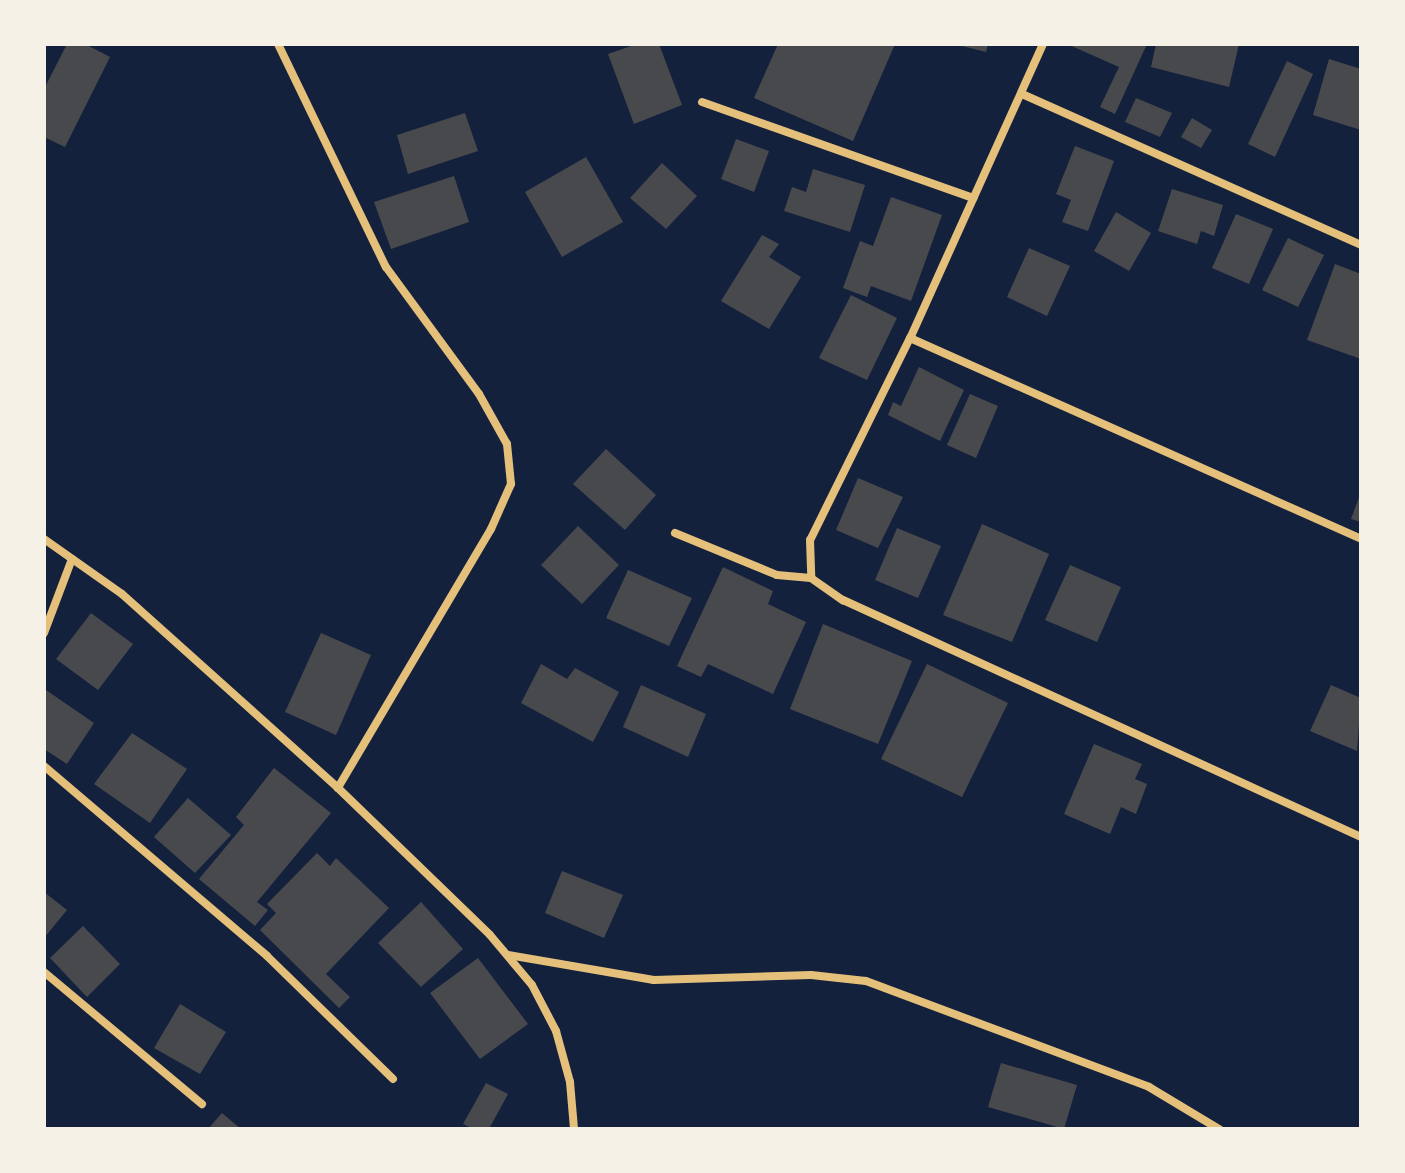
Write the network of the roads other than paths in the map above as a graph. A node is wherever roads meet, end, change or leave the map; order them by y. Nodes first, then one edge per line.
1 (278, 44) edge
2 (1043, 44) edge
3 (1022, 94) junction
4 (702, 102) dead end
5 (973, 198) junction
6 (1361, 245) edge
7 (910, 338) junction
8 (675, 533) dead end
9 (44, 539) edge
10 (1361, 539) edge
11 (72, 559) junction
12 (811, 578) junction
13 (44, 633) edge
14 (44, 766) edge
15 (338, 788) junction
16 (1361, 837) edge
17 (507, 955) junction
18 (44, 972) edge
19 (393, 1079) dead end
20 (202, 1104) dead end
21 (574, 1129) edge
22 (1219, 1129) edge

1 - 15 street
2 - 3 street
3 - 5 street
3 - 6 street
4 - 5 street
5 - 7 street
7 - 10 street
7 - 12 street
8 - 12 street
9 - 11 street
11 - 13 street
11 - 15 street
12 - 16 street
14 - 19 street
15 - 17 street
17 - 21 street
17 - 22 street
18 - 20 street

